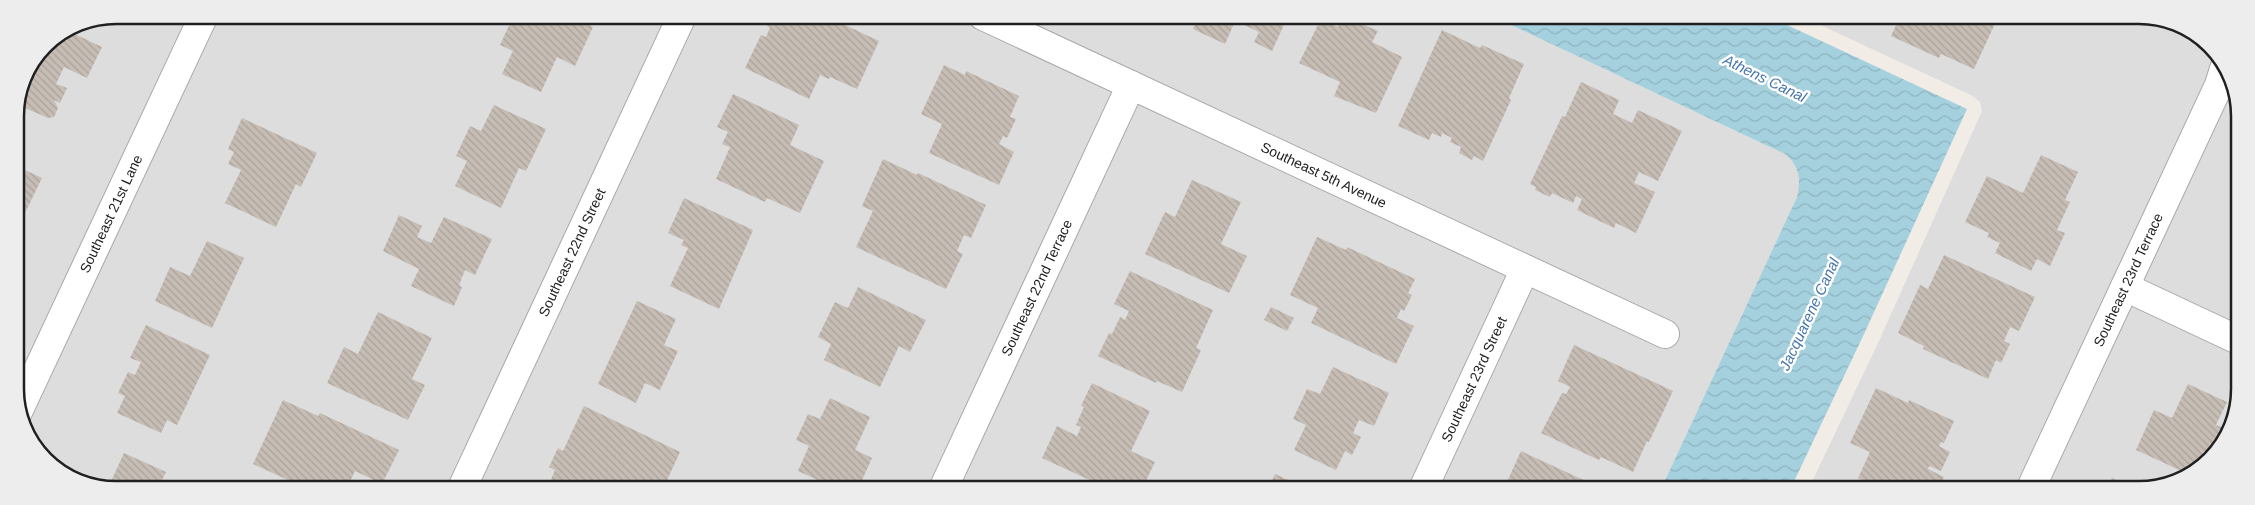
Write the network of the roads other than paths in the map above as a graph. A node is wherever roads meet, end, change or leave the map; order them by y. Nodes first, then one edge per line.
1 (200, 24) edge
2 (678, 24) edge
3 (1000, 24) edge
4 (2222, 75) edge
5 (1132, 85) junction
6 (1525, 269) junction
7 (2125, 287) junction
8 (1664, 334) dead end
9 (2231, 337) edge
10 (25, 398) edge
11 (465, 481) edge
12 (947, 481) edge
13 (1427, 481) edge
14 (2034, 481) edge

1 - 10 street, Southeast 21st Lane
2 - 11 street, Southeast 22nd Street
3 - 5 street, Southeast 5th Avenue
4 - 7 street, Southeast 23rd Terrace
5 - 6 street, Southeast 5th Avenue
5 - 12 street, Southeast 22nd Terrace
6 - 8 street, Southeast 5th Avenue
6 - 13 street, Southeast 23rd Street
7 - 9 street
7 - 14 street, Southeast 23rd Terrace

